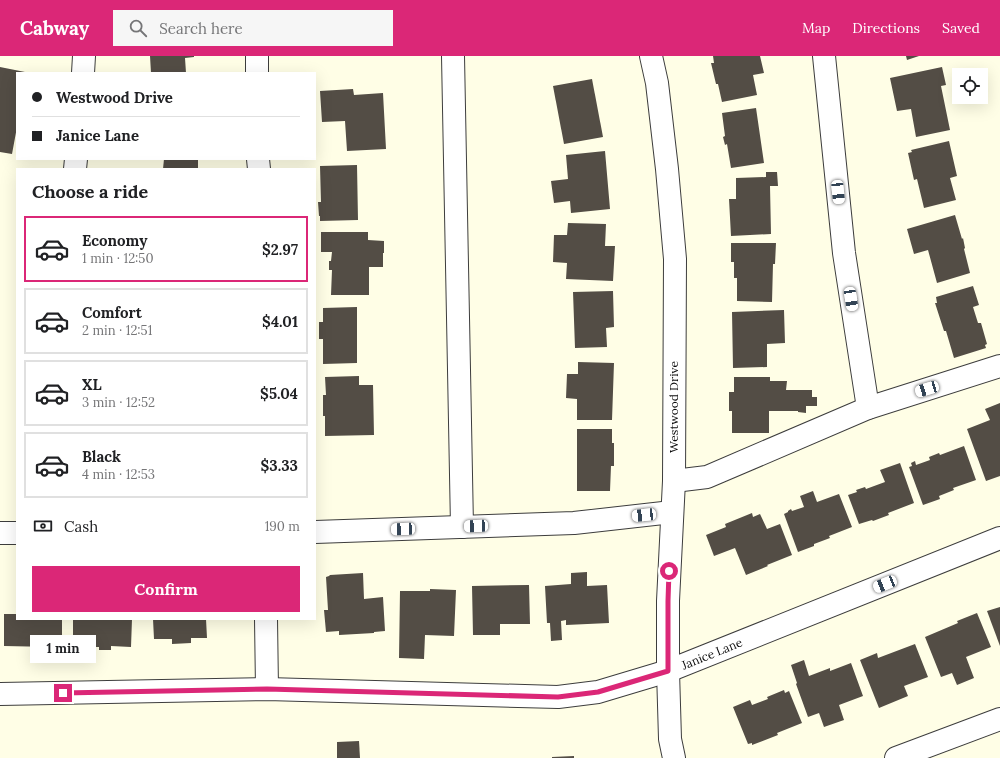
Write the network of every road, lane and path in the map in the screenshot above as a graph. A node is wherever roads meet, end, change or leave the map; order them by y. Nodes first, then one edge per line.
1 (84, 56) edge
2 (257, 56) edge
3 (453, 56) edge
4 (651, 56) edge
5 (824, 56) edge
6 (83, 72) edge
7 (257, 72) edge
8 (1000, 366) edge
9 (868, 408) junction
10 (674, 481) junction
11 (672, 512) junction
12 (462, 527) junction
13 (316, 532) edge
14 (0, 533) edge
15 (16, 533) edge
16 (1000, 538) edge
17 (266, 620) edge
18 (668, 671) junction
19 (267, 689) junction
20 (0, 694) edge
21 (1000, 720) edge
22 (674, 758) edge
23 (896, 758) edge

1 - 6 street
2 - 7 street
3 - 12 street
4 - 10 street, Westwood Drive
5 - 9 street
8 - 9 street
9 - 10 street
10 - 11 street, Westwood Drive
11 - 12 street
11 - 18 street, Westwood Drive
12 - 13 street
14 - 15 street
16 - 18 street, Janice Lane
17 - 19 street
18 - 19 street, Janice Lane
18 - 22 street, Westwood Drive
19 - 20 street, Janice Lane
21 - 23 street

